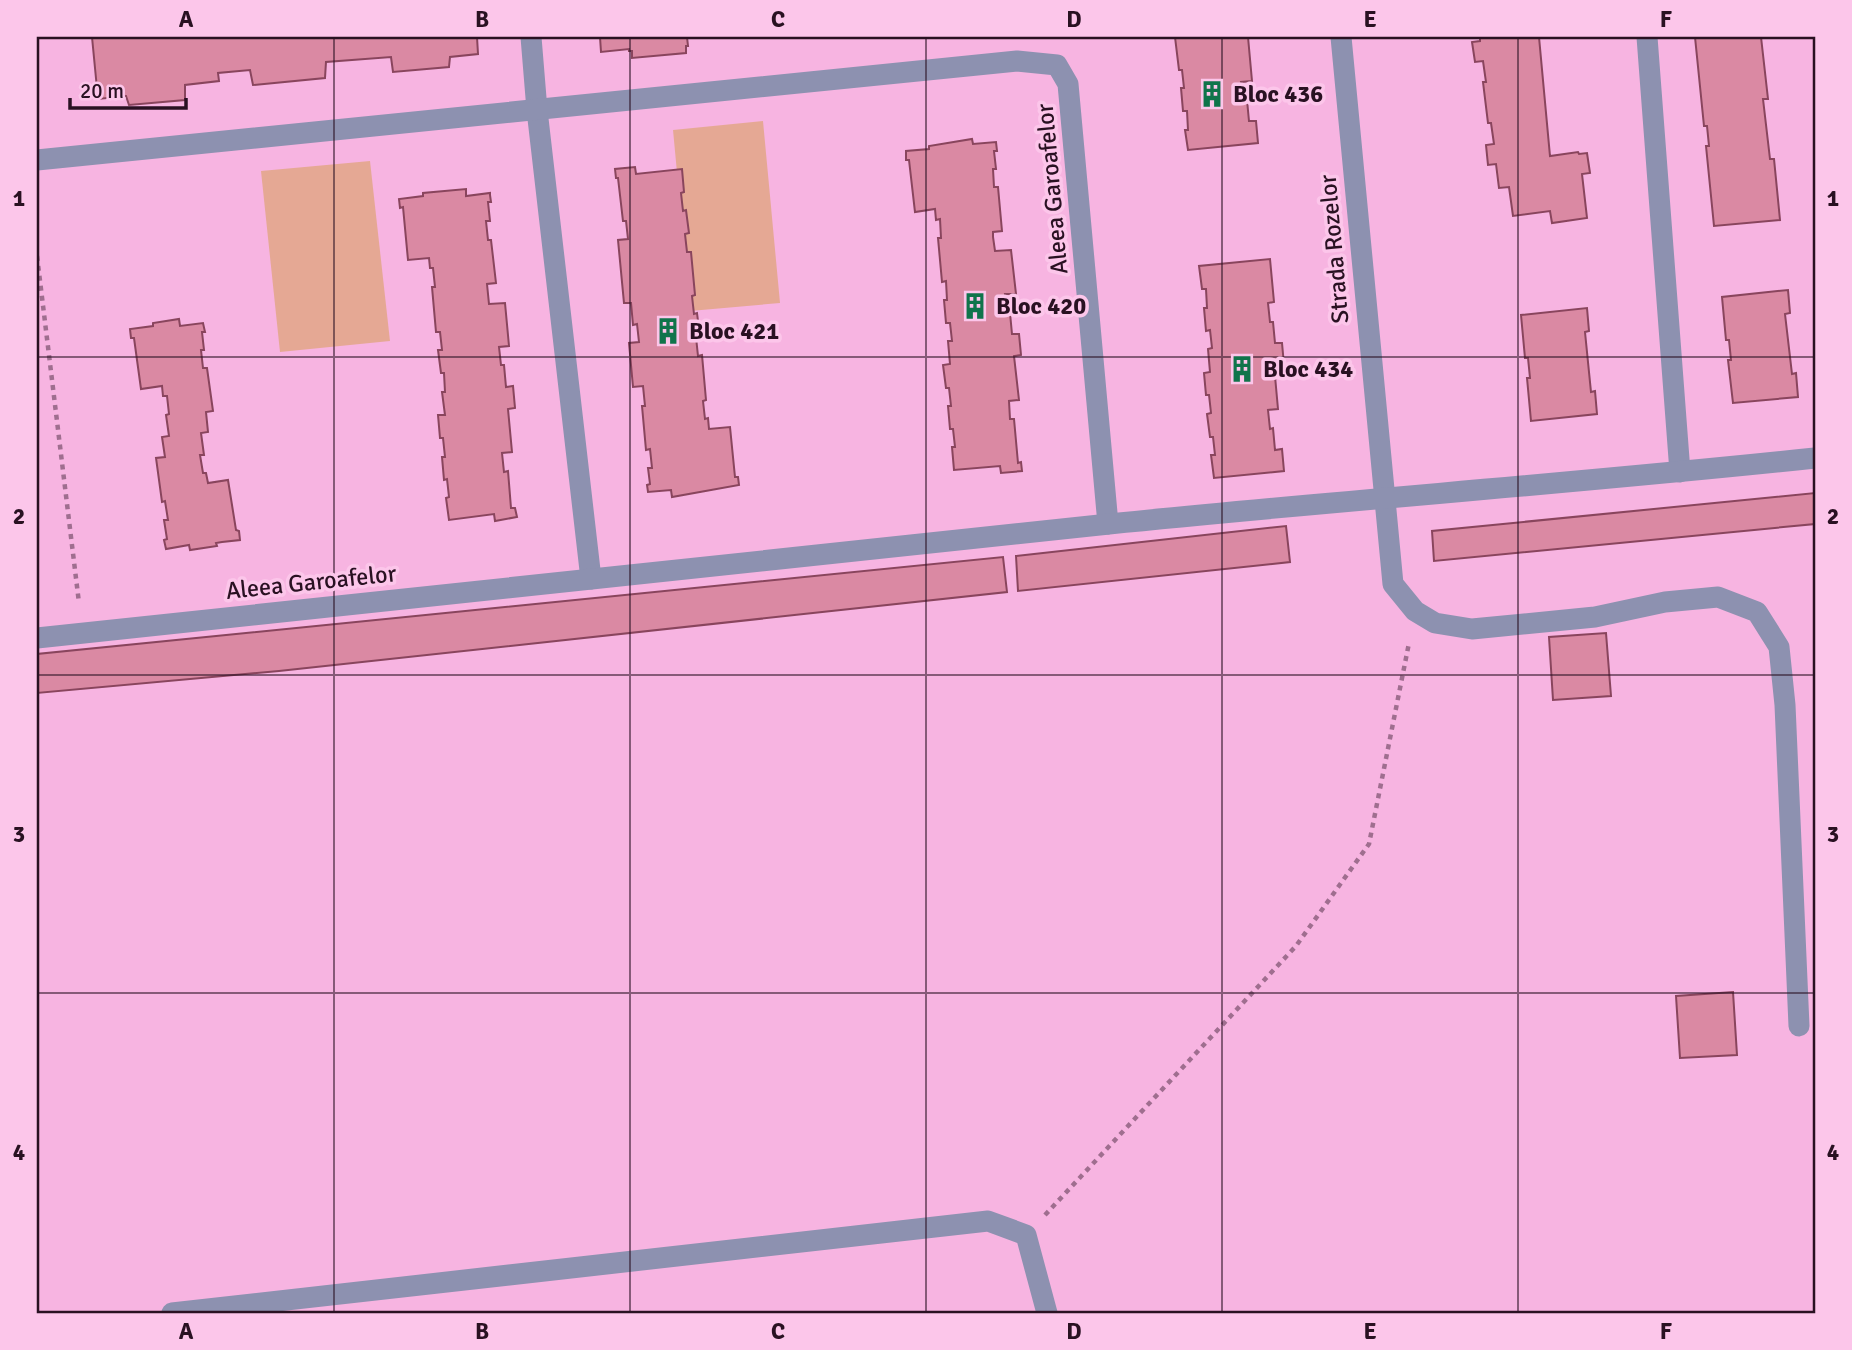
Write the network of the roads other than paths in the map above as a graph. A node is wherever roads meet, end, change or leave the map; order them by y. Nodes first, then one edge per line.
1 (531, 37) edge
2 (1341, 37) edge
3 (1647, 37) edge
4 (537, 110) junction
5 (37, 160) edge
6 (1815, 458) edge
7 (1680, 472) junction
8 (1384, 498) junction
9 (1108, 524) junction
10 (591, 579) junction
11 (37, 638) edge
12 (1800, 1026) dead end
13 (172, 1313) edge
14 (1047, 1313) edge

1 - 4 street
2 - 8 street, Strada Rozelor
3 - 7 street
4 - 5 street, Aleea Garoafelor
4 - 9 street, Aleea Garoafelor
4 - 10 street
6 - 7 street
7 - 8 street
8 - 9 street
8 - 12 street, Strada Rozelor
9 - 10 street, Aleea Garoafelor
10 - 11 street, Aleea Garoafelor
13 - 14 street

